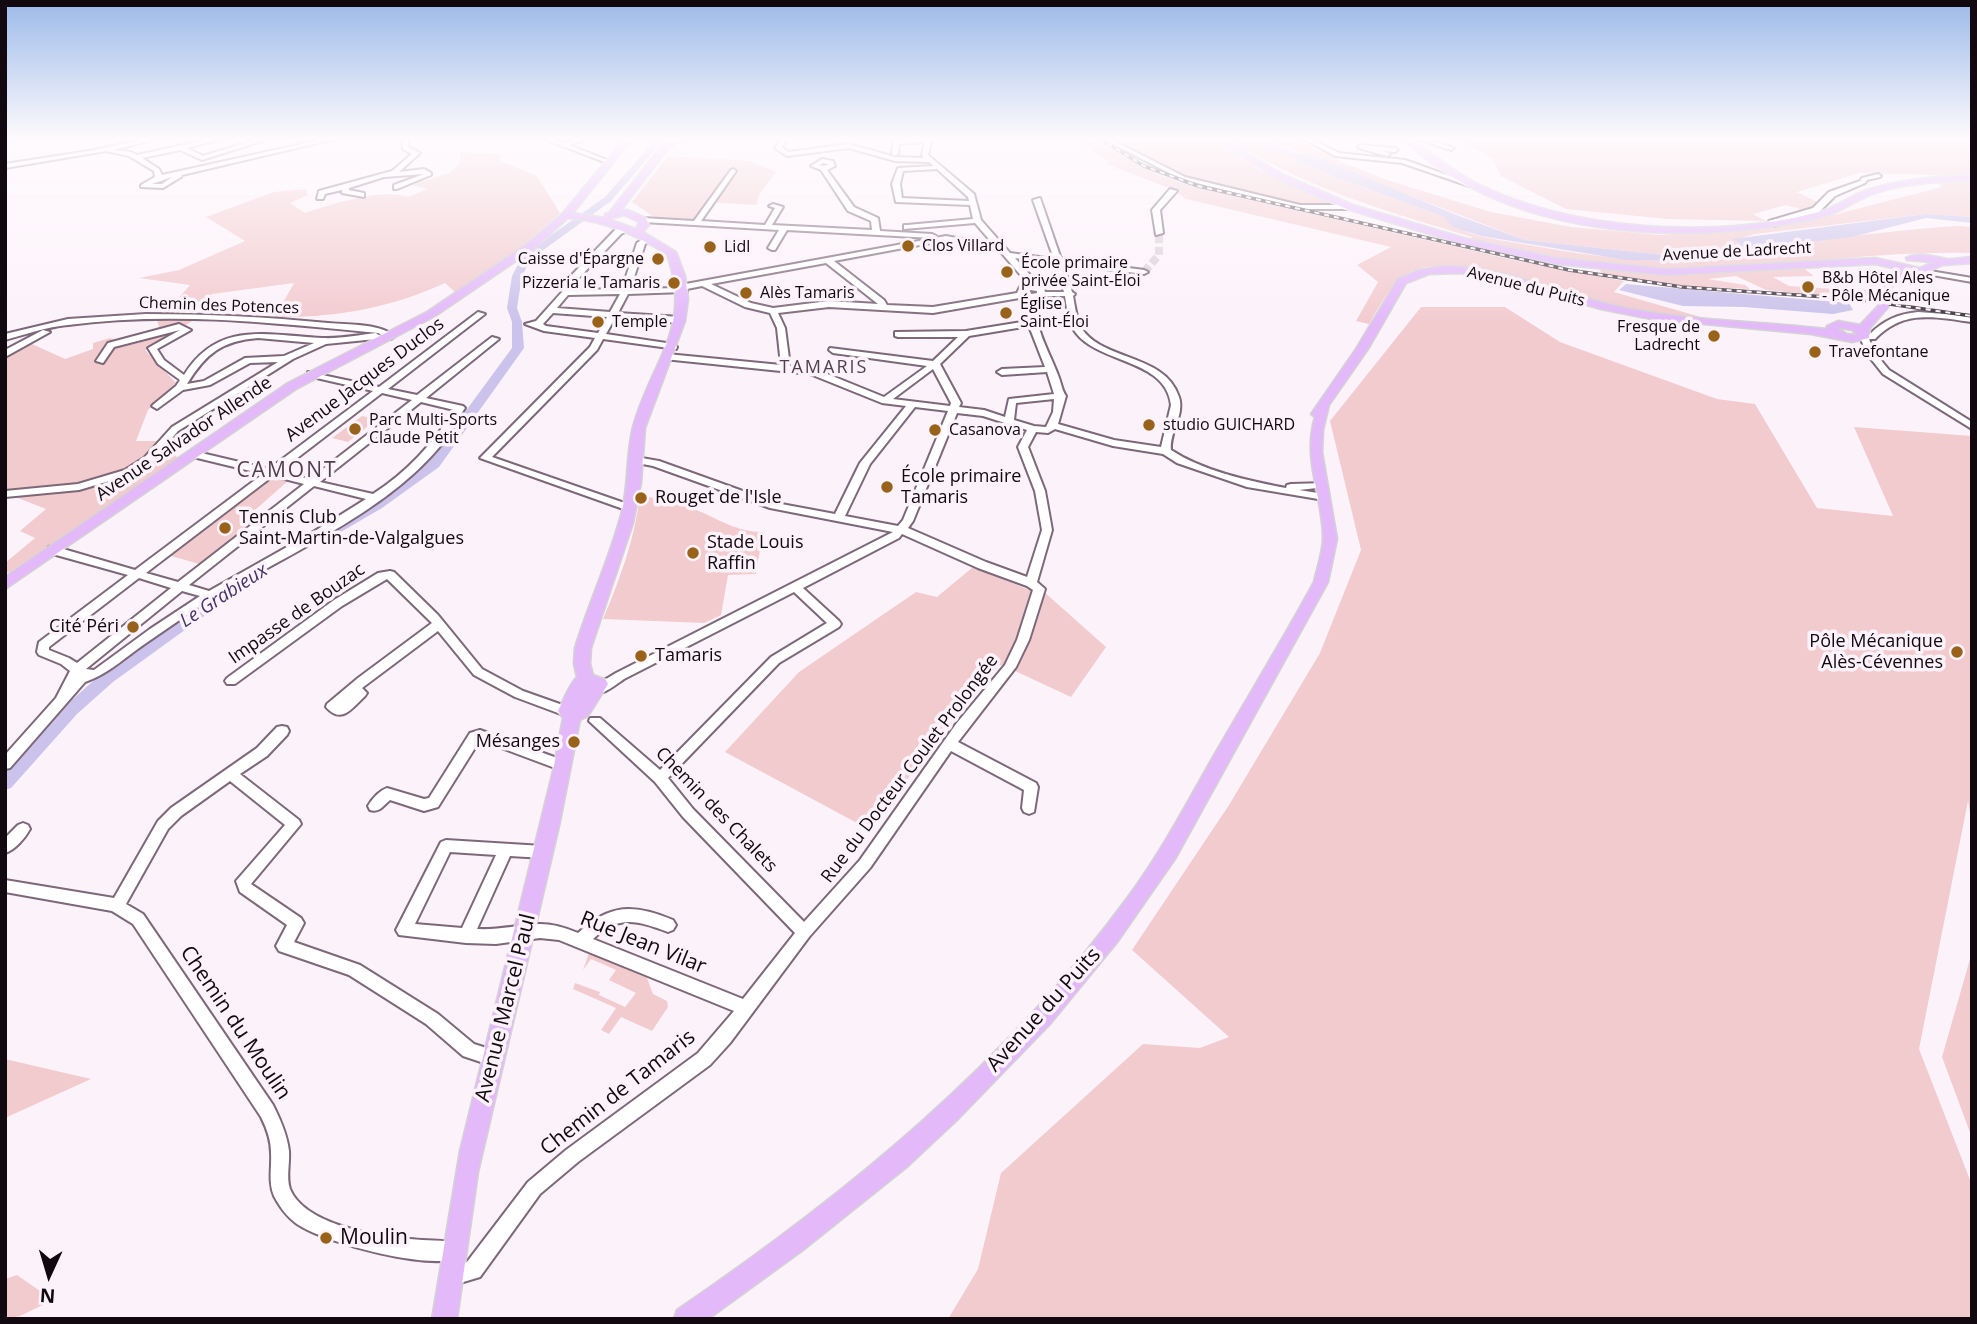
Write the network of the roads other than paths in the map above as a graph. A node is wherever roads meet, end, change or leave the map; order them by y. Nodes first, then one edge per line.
1 (581, 200) edge
2 (623, 200) edge
3 (713, 200) edge
4 (844, 200) edge
5 (899, 200) edge
6 (972, 200) edge
7 (1037, 200) dead end
8 (1165, 200) edge
9 (1271, 200) edge
10 (1333, 200) edge
11 (1513, 200) edge
12 (1826, 200) edge
13 (1851, 200) edge
14 (973, 203) junction
15 (773, 206) dead end
16 (1350, 207) junction
17 (570, 215) junction
18 (610, 216) junction
19 (977, 221) junction
20 (697, 222) junction
21 (1775, 224) junction
22 (768, 226) junction
23 (785, 227) junction
24 (634, 229) junction
25 (877, 230) junction
26 (1159, 233) tunnel mouth
27 (946, 238) junction
28 (772, 248) dead end
29 (1000, 248) junction
30 (1007, 255) junction
31 (1911, 258) junction
32 (825, 259) junction
33 (1972, 259) edge
34 (1898, 266) junction
35 (1926, 270) junction
36 (1144, 272) dead end
37 (1972, 280) edge
38 (702, 283) junction
39 (684, 289) junction
40 (625, 292) junction
41 (566, 293) junction
42 (1032, 293) junction
43 (1071, 294) junction
44 (884, 307) junction
45 (551, 310) junction
46 (773, 311) junction
47 (481, 314) dead end
48 (613, 315) junction
49 (1872, 318) junction
50 (1972, 318) edge
51 (680, 320) junction
52 (65, 323) junction
53 (1032, 323) junction
54 (534, 324) joint
55 (1849, 325) junction
56 (1839, 333) junction
57 (898, 334) dead end
58 (966, 334) junction
59 (1864, 335) junction
60 (391, 336) junction
61 (5, 337) edge
62 (601, 337) junction
63 (495, 339) dead end
64 (325, 341) junction
65 (832, 350) dead end
66 (670, 352) junction
67 (5, 354) edge
68 (1871, 355) junction
69 (289, 359) junction
70 (100, 361) dead end
71 (935, 364) junction
72 (786, 369) junction
73 (1050, 369) junction
74 (1002, 372) dead end
75 (311, 374) junction
76 (182, 383) junction
77 (380, 391) junction
78 (1061, 396) junction
79 (419, 398) junction
80 (885, 401) junction
81 (912, 405) junction
82 (157, 406) dead end
83 (952, 409) junction
84 (1009, 421) junction
85 (1053, 425) junction
86 (1972, 426) edge
87 (1033, 429) junction
88 (1166, 451) junction
89 (192, 454) junction
90 (636, 460) junction
91 (270, 473) junction
92 (311, 483) junction
93 (1319, 491) junction
94 (5, 494) edge
95 (374, 498) junction
96 (629, 508) junction
97 (839, 519) junction
98 (902, 530) junction
99 (52, 550) junction
100 (134, 573) junction
101 (1031, 583) junction
102 (5, 584) edge
103 (180, 586) junction
104 (794, 586) junction
105 (210, 595) junction
106 (439, 624) junction
107 (85, 668) junction
108 (231, 681) dead end
109 (592, 683) junction
110 (352, 690) dead end
111 (575, 712) junction
112 (282, 731) dead end
113 (950, 744) junction
114 (5, 764) edge
115 (563, 766) junction
116 (228, 776) junction
117 (660, 778) junction
118 (375, 806) dead end
119 (1029, 808) dead end
120 (23, 829) dead end
121 (5, 847) edge
122 (506, 850) junction
123 (543, 852) junction
124 (5, 886) edge
125 (117, 906) junction
126 (668, 925) dead end
127 (804, 932) junction
128 (524, 934) junction
129 (466, 936) junction
130 (582, 940) junction
131 (744, 1007) junction
132 (493, 1058) junction
133 (452, 1251) junction
134 (448, 1304) edge
135 (686, 1319) edge

1 - 17 main road, Avenue Salvador Allende
2 - 18 main road
3 - 20 street
4 - 25 street
5 - 14 street
6 - 14 street
7 - 43 street
8 - 26 street
9 - 16 street
10 - 16 main road, Avenue de Ladrecht
11 - 21 main road
12 - 21 street
13 - 21 main road
14 - 19 street
15 - 22 street
16 - 34 main road, Avenue de Ladrecht
17 - 18 main road
17 - 60 main road, Avenue Salvador Allende
18 - 24 main road
18 - 24 main road
19 - 25 street
19 - 29 street
20 - 22 street
20 - 24 street
22 - 23 street
23 - 25 street
23 - 28 street
24 - 39 main road
24 - 40 street
24 - 41 street
25 - 27 street
27 - 29 street
27 - 32 street
29 - 30 street
30 - 36 street
30 - 42 street
31 - 33 main road
31 - 34 main road
31 - 35 main road
32 - 38 street
32 - 44 street
33 - 35 main road
34 - 35 main road
34 - 49 main road
35 - 37 street
38 - 39 street
38 - 46 street
39 - 40 street
39 - 51 main road
40 - 41 street
40 - 48 street
41 - 45 street
42 - 43 street
42 - 44 street
42 - 53 street
43 - 88 street
44 - 46 street
45 - 48 street
45 - 54 street
46 - 72 street
47 - 77 street, Avenue Jacques Duclos
48 - 51 street
48 - 62 street
49 - 55 main road
49 - 59 main road
50 - 59 street
51 - 66 main road
52 - 60 street, Chemin des Potences
52 - 61 street, Chemin des Potences
52 - 67 street
53 - 58 street
53 - 73 street
54 - 62 street
55 - 56 main road
55 - 59 main road
56 - 59 main road
56 - 68 street
56 - 93 main road, Avenue du Puits
57 - 58 street
58 - 71 street
59 - 68 street
60 - 64 street
60 - 75 main road, Avenue Salvador Allende
62 - 66 street
62 - 96 street
63 - 79 street
64 - 69 street
64 - 76 street
65 - 71 street
66 - 72 street
66 - 90 main road
68 - 86 street
69 - 76 street
69 - 94 street
70 - 76 street
71 - 80 street
71 - 83 street
72 - 80 street
73 - 74 street
73 - 78 street
75 - 77 street
75 - 89 main road, Avenue Salvador Allende
76 - 82 street
77 - 79 street
77 - 91 street, Avenue Jacques Duclos
78 - 84 street
78 - 85 street
79 - 92 street
79 - 95 street
80 - 81 street
81 - 83 street
81 - 97 street
83 - 84 street
83 - 98 street
84 - 87 street
85 - 87 street
85 - 88 street
87 - 101 street
88 - 93 street
89 - 91 street
89 - 99 main road, Avenue Salvador Allende
90 - 96 main road
90 - 97 street
91 - 92 street
91 - 100 street, Avenue Jacques Duclos
92 - 95 street
92 - 103 street
93 - 135 main road, Avenue du Puits
95 - 105 street
96 - 109 main road
97 - 98 street
98 - 101 street
98 - 104 street
99 - 100 street
99 - 102 main road, Avenue Salvador Allende
100 - 103 street
100 - 107 street, Avenue Jacques Duclos
101 - 113 street, Rue du Docteur Coulet Prolongée
103 - 105 street
103 - 107 street
104 - 109 street
104 - 117 street
105 - 107 street
106 - 108 street, Impasse de Bouzac
106 - 110 street
106 - 111 street
107 - 114 street
109 - 111 main road, Avenue Marcel Paul
111 - 115 main road, Avenue Marcel Paul
111 - 117 street, Chemin des Chalets
112 - 116 street
113 - 119 street
113 - 127 street, Rue du Docteur Coulet Prolongée
115 - 118 street
115 - 123 main road, Avenue Marcel Paul
116 - 125 street
116 - 132 street
117 - 127 street, Chemin des Chalets
120 - 121 street
122 - 123 street
122 - 129 street
122 - 129 street
123 - 128 main road, Avenue Marcel Paul
124 - 125 street, Chemin du Moulin
125 - 133 street, Chemin du Moulin
126 - 130 street
127 - 131 street, Chemin de Tamaris
128 - 129 street
128 - 130 street, Rue Jean Vilar
128 - 132 main road, Avenue Marcel Paul
130 - 131 street, Rue Jean Vilar
131 - 134 street, Chemin de Tamaris
132 - 133 main road, Avenue Marcel Paul
133 - 134 main road, Avenue Marcel Paul

